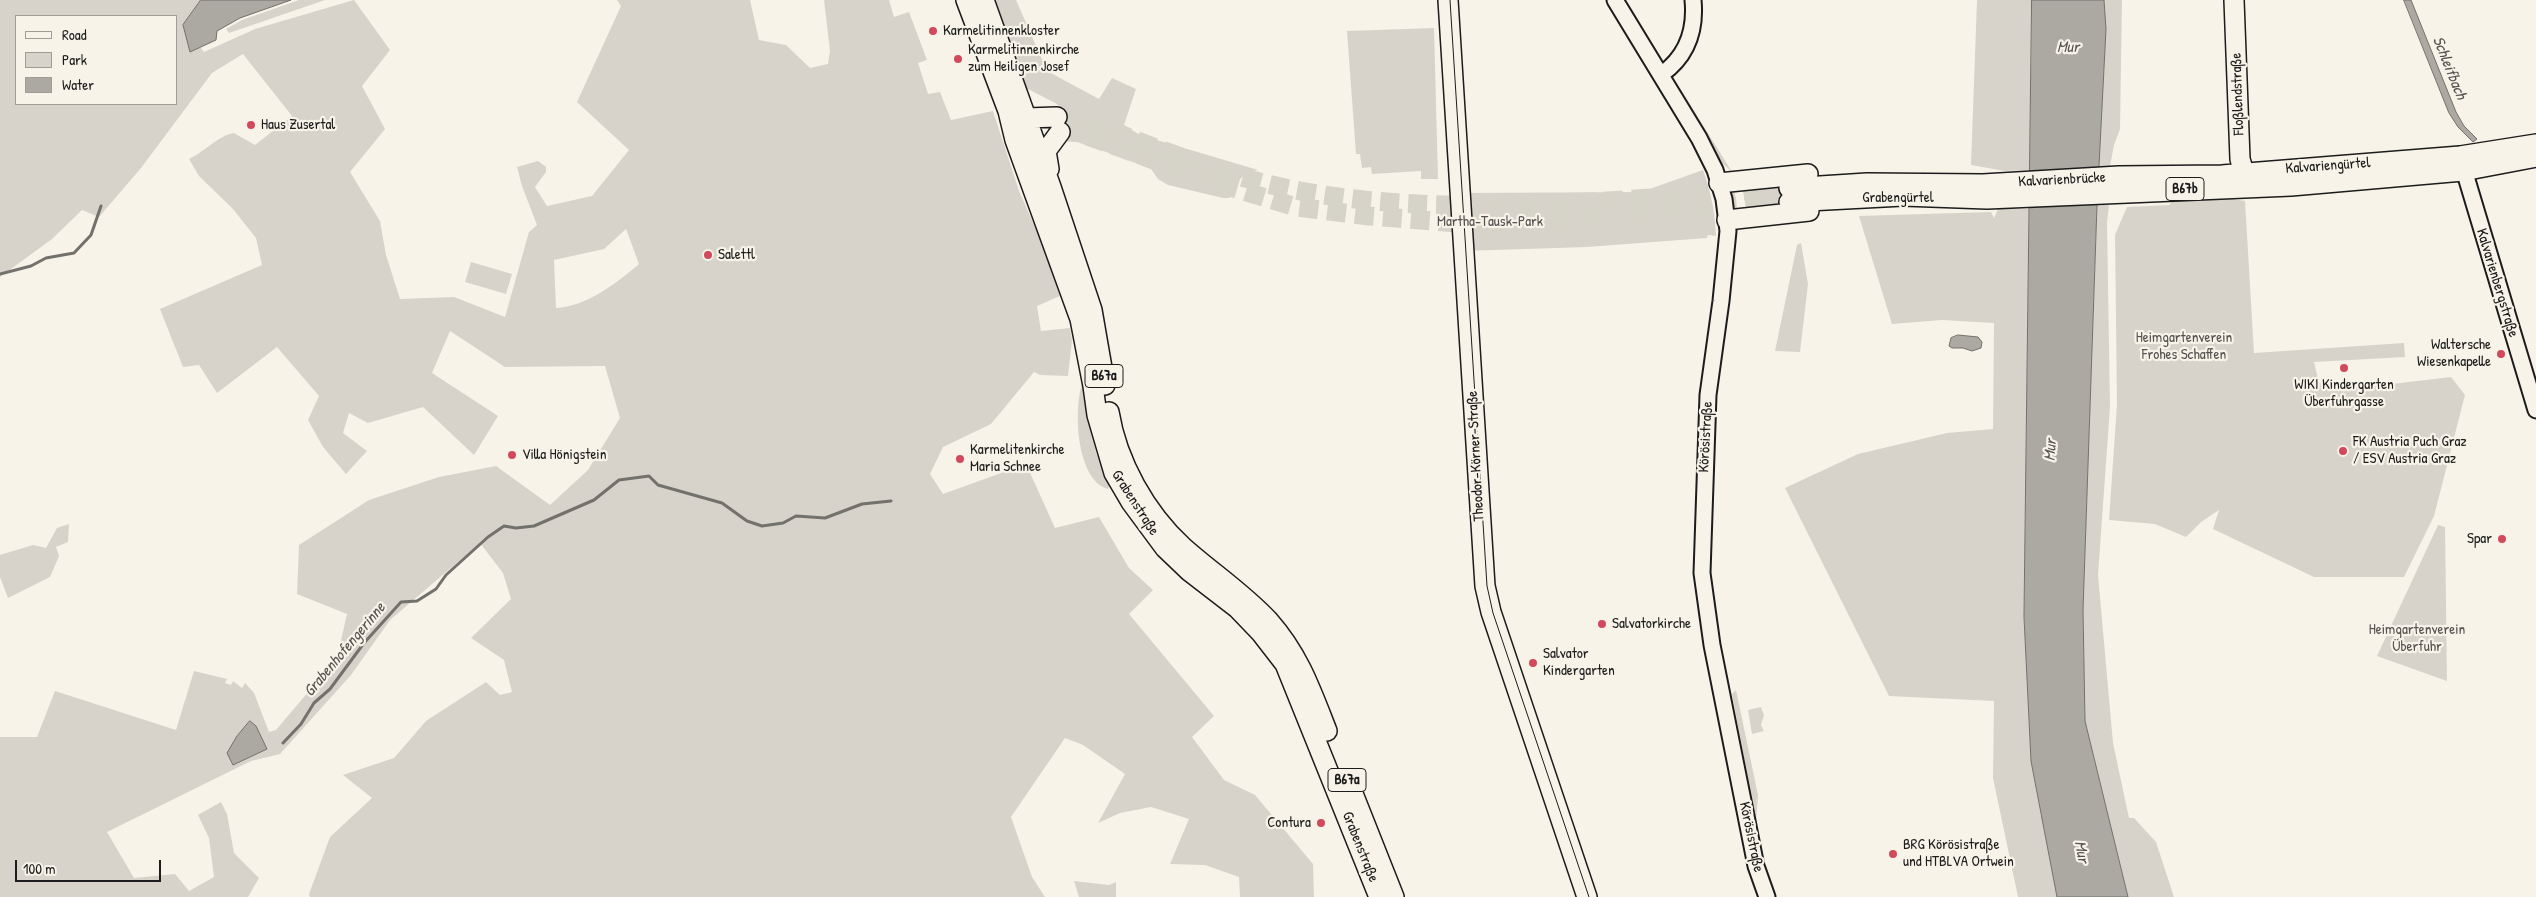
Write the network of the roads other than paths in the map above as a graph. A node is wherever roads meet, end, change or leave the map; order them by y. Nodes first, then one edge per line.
1 (966, 0) edge
2 (984, 0) edge
3 (1448, 0) edge
4 (1615, 0) edge
5 (1693, 0) edge
6 (2234, 0) edge
7 (1662, 74) junction
8 (1021, 127) junction
9 (2536, 144) edge
10 (2536, 156) edge
11 (2461, 163) junction
12 (2246, 180) junction
13 (1719, 183) junction
14 (2120, 184) joint
15 (1051, 187) junction
16 (2006, 190) joint
17 (1985, 192) junction
18 (1789, 195) tunnel mouth
19 (1727, 220) junction
20 (2536, 410) edge
21 (1380, 897) edge
22 (1394, 897) edge
23 (1587, 897) edge
24 (1767, 897) edge

1 - 8 main road, Grabenstraße / B67a
2 - 8 main road, Grabenstraße / B67a
3 - 23 main road, Theodor-Körner-Straße
4 - 7 street, Körösistraße
5 - 7 street
6 - 12 main road, Floßlendstraße
7 - 13 street, Körösistraße
8 - 15 main road, Grabenstraße / B67a
8 - 15 main road, B67a
8 - 21 main road, Grabenstraße / B67a
9 - 11 main road, Kalvariengürtel / B67b
10 - 11 main road, Kalvariengürtel / B67b
11 - 12 main road, Kalvariengürtel / B67b
11 - 20 street, Kalvarienbergstraße
12 - 14 main road, Kalvariengürtel / B67b
13 - 17 main road
13 - 19 street, Körösistraße
14 - 16 main road, Kalvarienbrücke / B67b
15 - 22 main road, Grabenstraße / B67a
16 - 17 main road, Grabengürtel / B67b
17 - 18 main road, Grabengürtel / B67b
17 - 19 main road
19 - 24 street, Körösistraße

